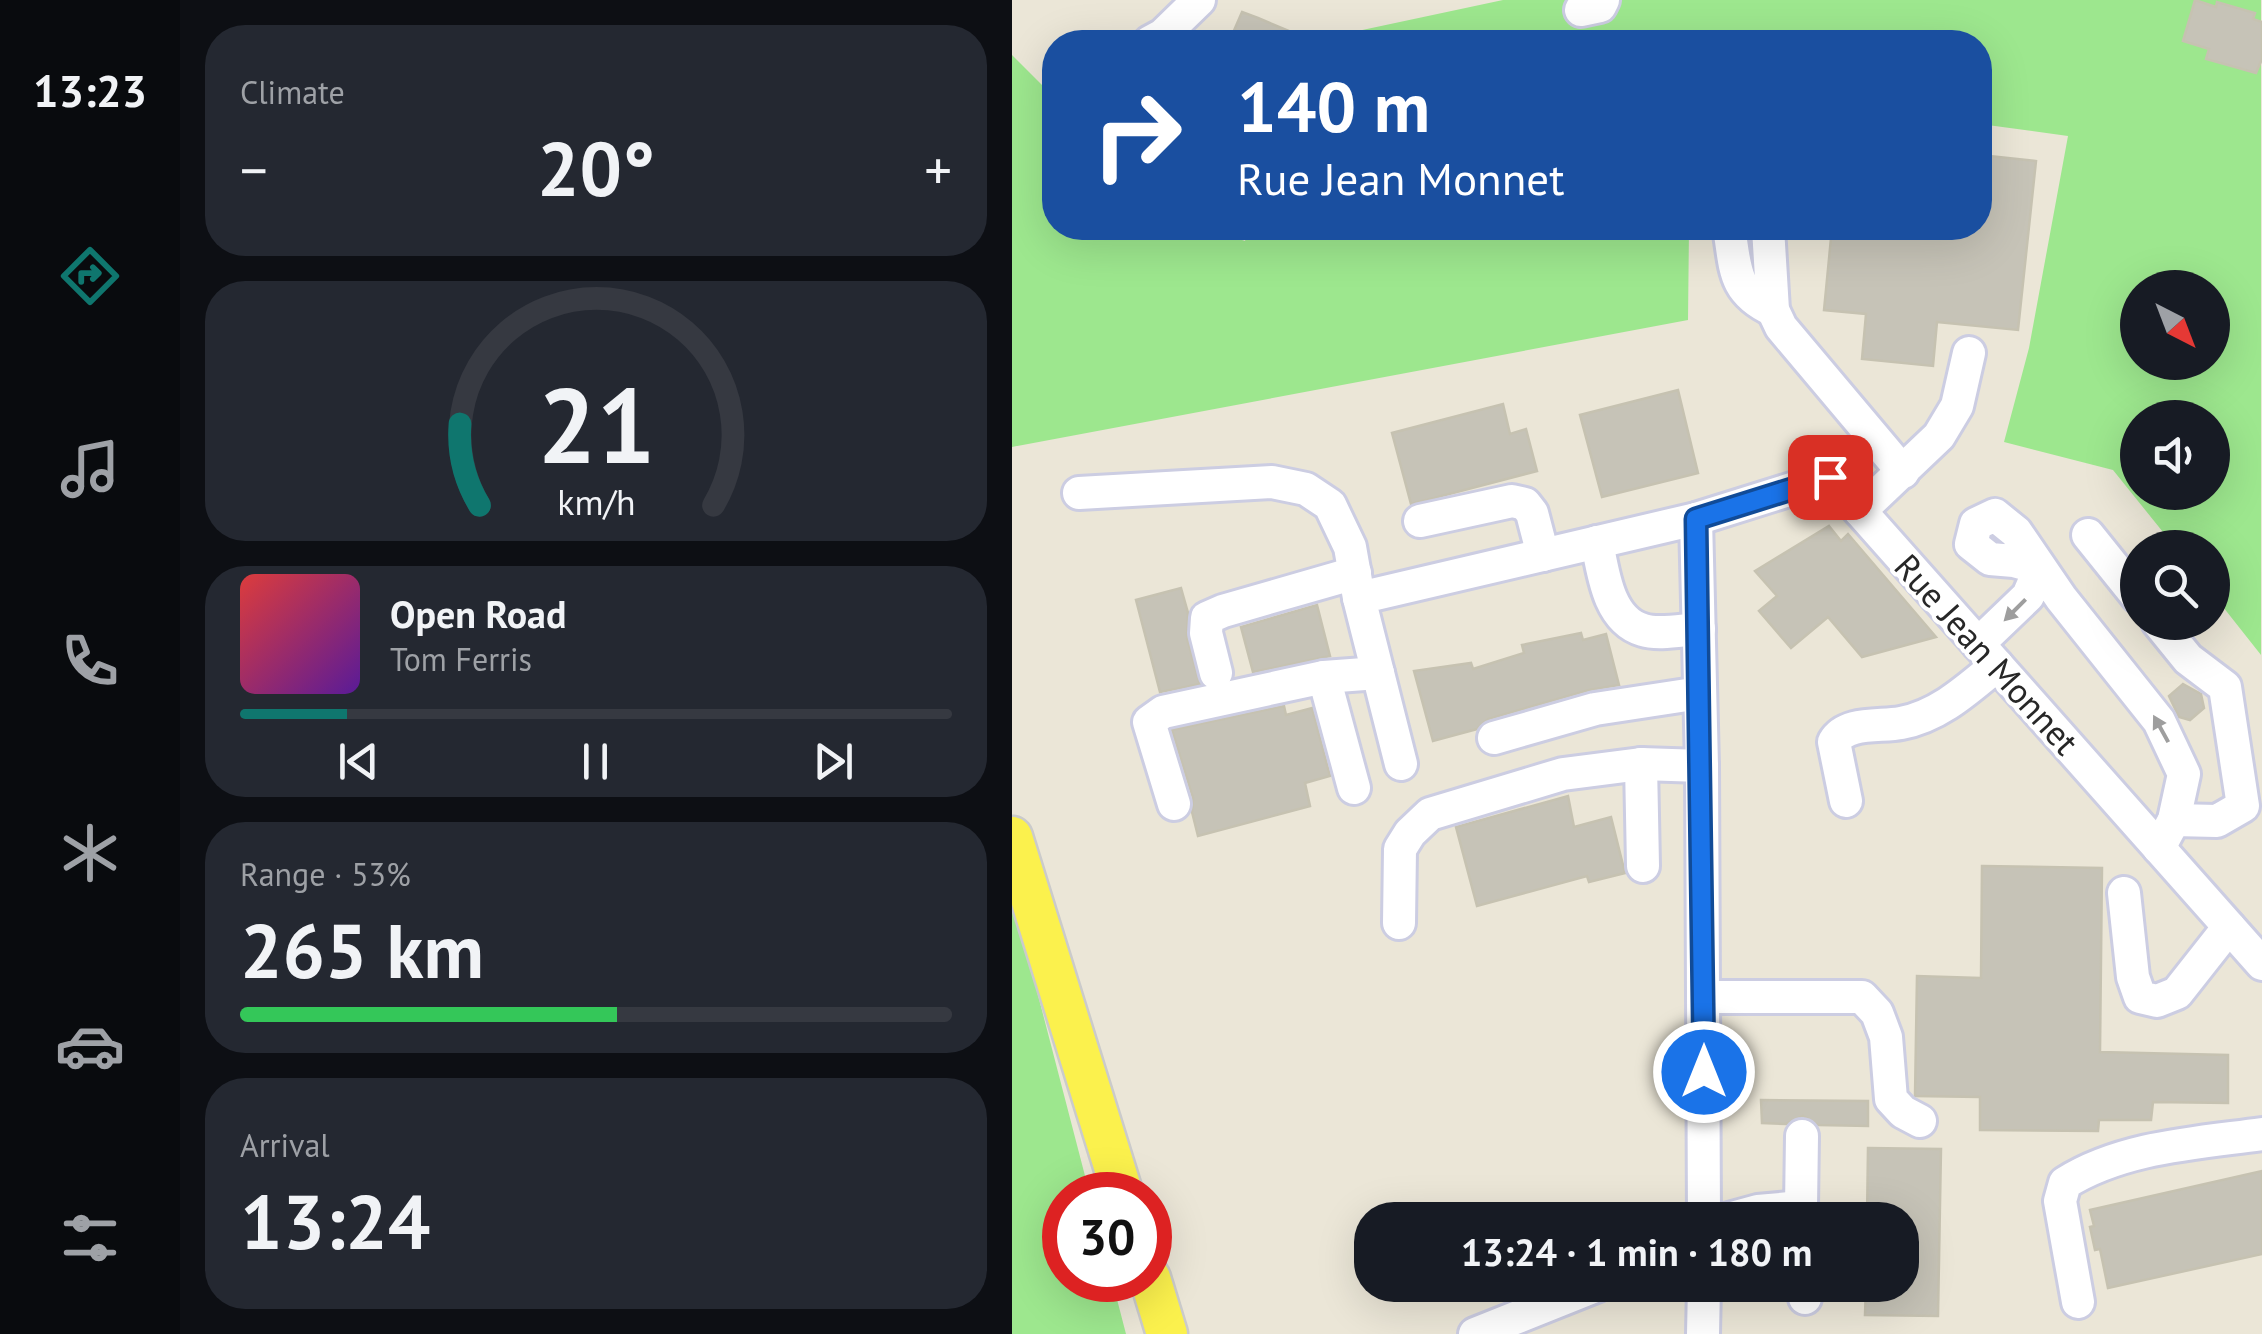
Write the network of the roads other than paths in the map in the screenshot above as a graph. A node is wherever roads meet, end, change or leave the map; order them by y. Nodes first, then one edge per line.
1 (1199, 0) edge
2 (1168, 30) edge
3 (1732, 240) edge
4 (1769, 240) edge
5 (1772, 310) junction
6 (1969, 353) dead end
7 (1903, 472) junction
8 (1079, 493) dead end
9 (1860, 510) junction
10 (1696, 519) junction
11 (1420, 521) dead end
12 (2088, 535) dead end
13 (1597, 542) junction
14 (1543, 555) junction
15 (2120, 575) edge
16 (1357, 586) junction
17 (1699, 629) junction
18 (2173, 640) edge
19 (1987, 654) junction
20 (1216, 673) dead end
21 (1378, 673) junction
22 (1324, 677) junction
23 (1700, 693) junction
24 (1494, 738) dead end
25 (1401, 764) dead end
26 (1640, 764) junction
27 (1702, 766) junction
28 (1354, 788) dead end
29 (1846, 801) dead end
30 (1174, 804) dead end
31 (2166, 834) junction
32 (1012, 837) edge
33 (1643, 866) dead end
34 (2124, 893) dead end
35 (1399, 923) dead end
36 (2229, 927) junction
37 (2262, 964) edge
38 (1703, 997) junction
39 (1920, 1122) dead end
40 (2262, 1134) edge
41 (1802, 1136) dead end
42 (1116, 1172) edge
43 (1704, 1202) edge
44 (1801, 1202) edge
45 (1157, 1302) edge
46 (1555, 1302) edge
47 (1704, 1302) edge
48 (2078, 1302) dead end
49 (1167, 1334) edge
50 (1475, 1334) edge
51 (1704, 1334) edge

1 - 2 street
3 - 5 street
4 - 5 street
5 - 7 street
6 - 7 street
7 - 9 street
8 - 16 street
9 - 10 street, Rue Jean Monnet
9 - 19 street, Rue Jean Monnet
10 - 13 street, Rue Jean Monnet
10 - 17 street
11 - 14 street
12 - 15 street
13 - 14 street, Rue Jean Monnet
13 - 17 street
14 - 16 street, Rue Jean Monnet
16 - 20 street, Rue Jean Monnet
16 - 21 street
17 - 23 street
18 - 31 street
19 - 29 street
19 - 31 street, Rue Jean Monnet
31 -> 19 street
21 - 22 street
21 - 25 street
22 - 28 street
22 - 30 street
23 - 24 street
23 - 27 street
26 - 27 street
26 - 33 street
26 - 35 street
27 - 38 street
31 - 36 street, Rue Jean Monnet
32 - 42 main road
34 - 36 street
36 - 37 street, Rue Jean Monnet
38 - 39 street
38 - 43 street
40 - 48 street
41 - 44 street
45 - 49 main road
46 - 50 street
47 - 51 street

